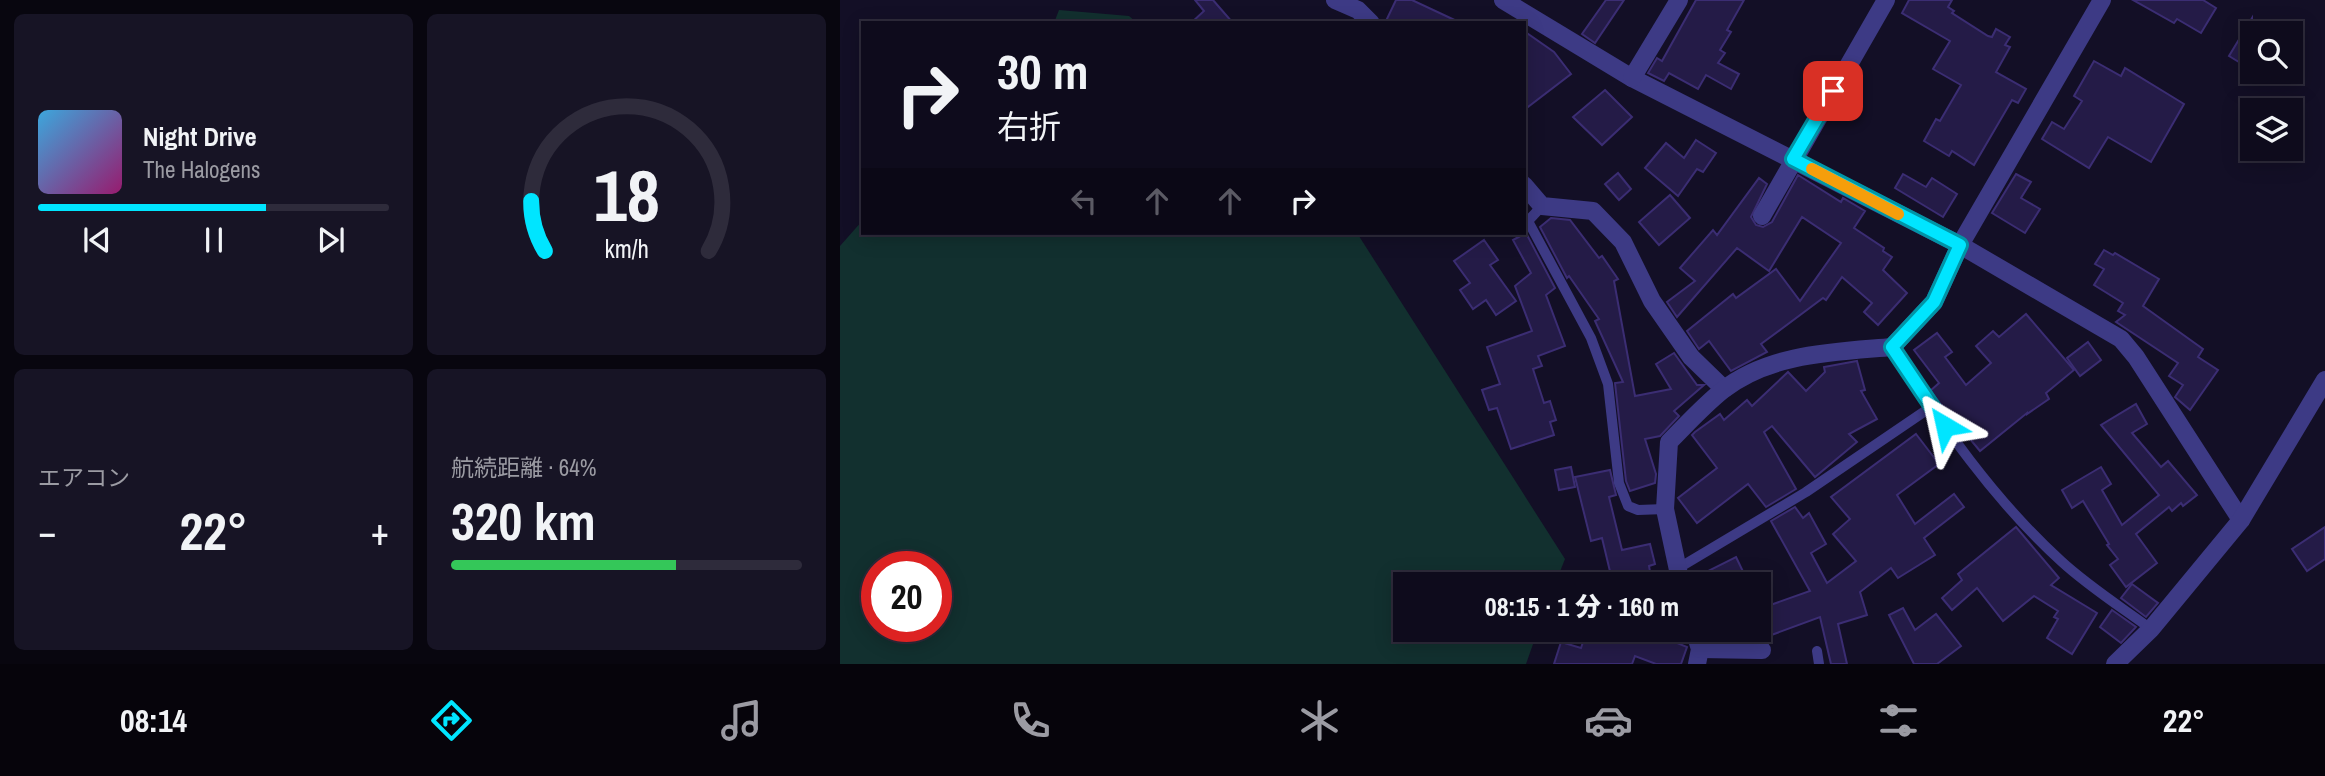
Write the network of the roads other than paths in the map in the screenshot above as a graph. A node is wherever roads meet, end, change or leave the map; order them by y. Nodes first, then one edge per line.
1 (1335, 0) edge
2 (1503, 0) edge
3 (1679, 0) edge
4 (1886, 0) edge
5 (2102, 0) edge
6 (1369, 21) edge
7 (1632, 78) junction
8 (1793, 159) junction
9 (1526, 188) edge
10 (1542, 205) junction
11 (1762, 216) dead end
12 (1960, 245) junction
13 (1892, 347) junction
14 (2325, 380) edge
15 (1724, 389) junction
16 (1930, 407) junction
17 (1665, 509) junction
18 (2242, 520) junction
19 (1678, 572) edge
20 (1686, 572) edge
21 (2151, 629) junction
22 (1762, 650) dead end
23 (1817, 651) dead end
24 (1699, 656) edge
25 (1819, 664) edge
26 (2115, 664) edge

1 - 6 street
2 - 7 street
3 - 7 street
4 - 8 street
5 - 12 street
7 - 8 street
8 - 11 street
8 - 12 street
9 - 10 street
10 - 15 street
10 - 17 lane
12 - 13 street
12 - 18 street
13 - 15 street
13 - 16 lane
14 - 18 street
15 - 17 street
16 - 20 lane
16 - 21 lane
17 - 19 street
18 - 21 street
21 - 26 street
22 - 24 street
23 - 25 lane

